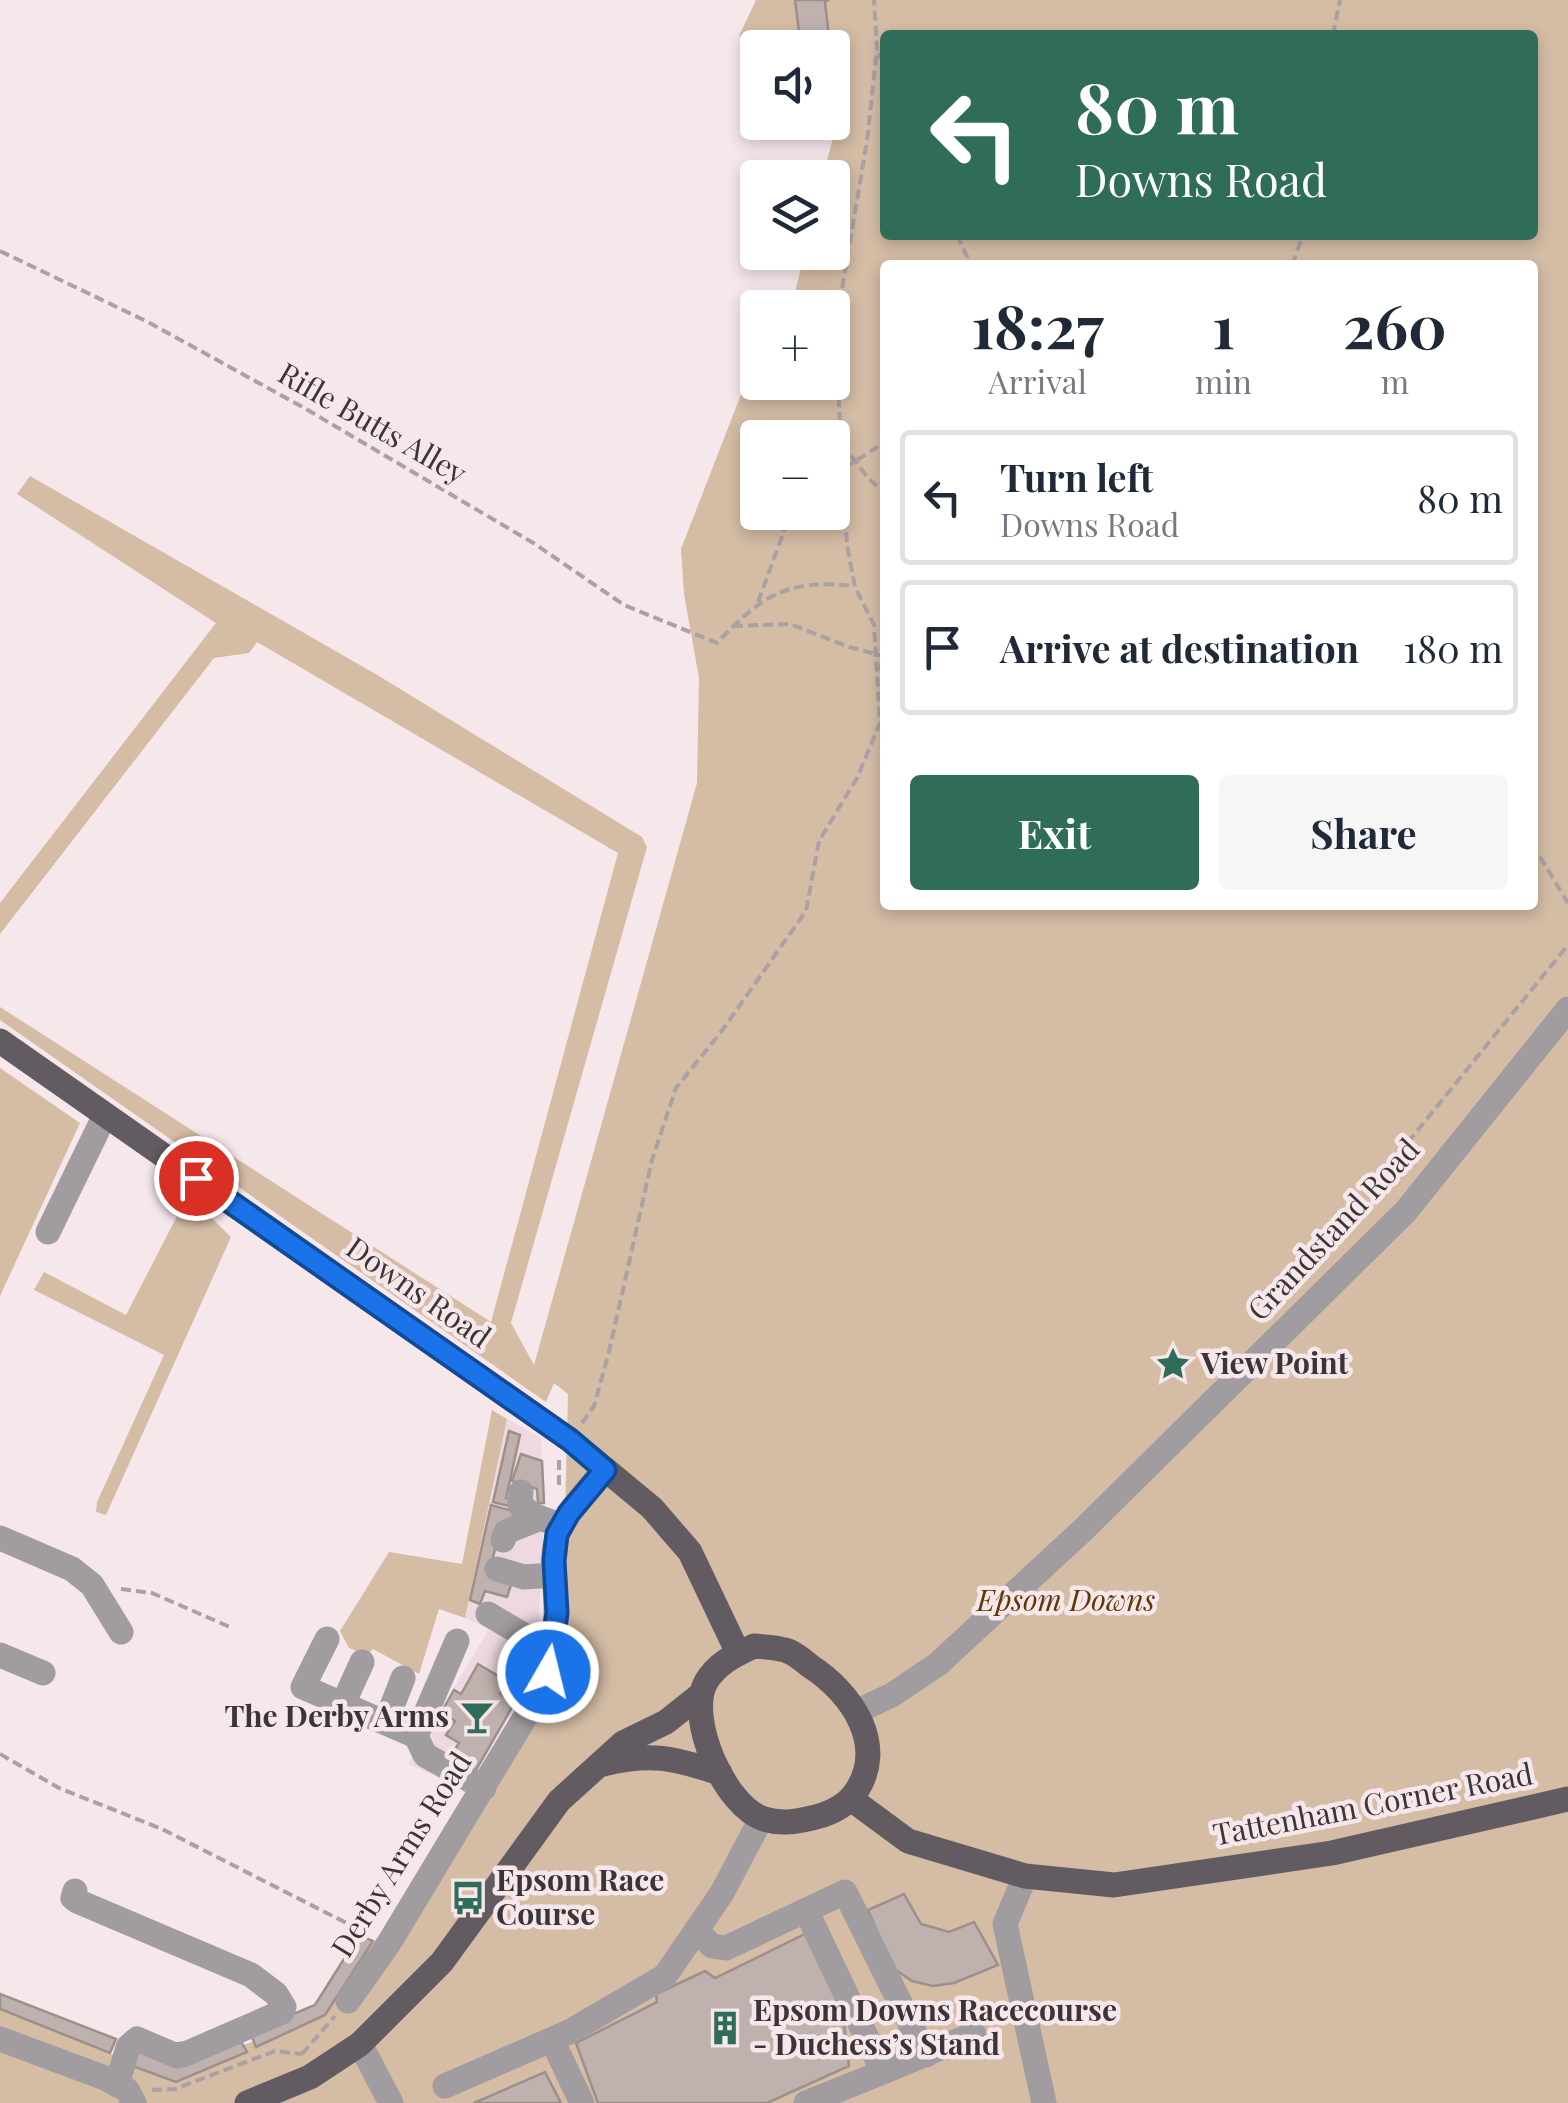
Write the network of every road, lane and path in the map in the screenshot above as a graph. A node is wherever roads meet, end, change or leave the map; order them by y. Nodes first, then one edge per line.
1 (874, 0) edge
2 (1340, 0) edge
3 (1335, 30) edge
4 (877, 49) junction
5 (880, 56) edge
6 (0, 251) edge
7 (841, 420) edge
8 (880, 445) edge
9 (850, 454) edge
10 (856, 462) junction
11 (850, 466) edge
12 (880, 488) edge
13 (784, 530) edge
14 (846, 530) edge
15 (855, 587) junction
16 (758, 602) junction
17 (732, 626) junction
18 (880, 650) edge
19 (880, 654) edge
20 (880, 666) edge
21 (880, 723) edge
22 (880, 723) edge
23 (1538, 854) edge
24 (1568, 903) edge
25 (1568, 945) edge
26 (1568, 1009) edge
27 (0, 1042) edge
28 (106, 1115) junction
29 (1370, 1189) dead end
30 (48, 1232) dead end
31 (570, 1440) junction
32 (605, 1470) junction
33 (521, 1492) dead end
34 (557, 1519) junction
35 (0, 1538) edge
36 (503, 1540) dead end
37 (497, 1569) dead end
38 (554, 1575) junction
39 (92, 1585) junction
40 (488, 1614) dead end
41 (230, 1627) dead end
42 (122, 1632) dead end
43 (327, 1639) dead end
44 (457, 1641) dead end
45 (553, 1644) junction
46 (738, 1653) junction
47 (0, 1655) edge
48 (362, 1662) dead end
49 (43, 1674) dead end
50 (403, 1678) dead end
51 (700, 1695) junction
52 (344, 1704) junction
53 (858, 1711) junction
54 (386, 1722) junction
55 (416, 1736) junction
56 (0, 1754) edge
57 (594, 1766) junction
58 (720, 1773) junction
59 (484, 1788) junction
60 (851, 1799) junction
61 (1568, 1799) edge
62 (760, 1819) junction
63 (1025, 1876) junction
64 (74, 1892) dead end
65 (806, 1910) junction
66 (696, 1930) junction
67 (389, 1944) junction
68 (348, 2001) dead end
69 (974, 2034) dead end
70 (0, 2039) edge
71 (552, 2040) junction
72 (360, 2044) junction
73 (302, 2054) dead end
74 (926, 2054) junction
75 (883, 2072) junction
76 (444, 2086) dead end
77 (126, 2093) edge
78 (247, 2103) edge
79 (391, 2103) edge
80 (582, 2103) edge
81 (806, 2103) edge
82 (1044, 2103) edge

1 - 4 path
2 - 3 path
4 - 5 path
4 - 7 path
6 - 17 path, Rifle Butts Alley
8 - 10 path
9 - 10 path
10 - 11 path
10 - 12 path
13 - 16 path
14 - 15 path
15 - 16 path
15 - 18 path
16 - 17 path
17 - 19 path
20 - 21 path
22 - 31 path
23 - 24 path
25 - 29 path
26 - 53 street, Grandstand Road
27 - 28 main road, Downs Road
28 - 30 street
28 - 31 main road, Downs Road
31 - 32 main road, Downs Road
31 - 34 path
32 - 34 street
32 - 46 main road, Downs Road
33 - 34 street
34 - 36 street
34 - 38 street, Derby Arms Road
35 - 39 street
37 - 38 street
38 - 45 street, Derby Arms Road
39 - 41 path
39 - 42 street
40 - 45 street
43 - 52 street
44 - 55 street
45 - 59 street, Derby Arms Road
46 - 51 main road
46 - 53 main road
47 - 49 street
48 - 52 street
50 - 54 street
51 - 57 main road
51 - 58 main road
52 - 54 street
53 - 60 main road
54 - 55 street
55 - 59 street
56 - 67 path
57 - 58 main road
57 - 72 main road
58 - 62 main road
59 - 67 street, Derby Arms Road
60 - 62 main road
60 - 63 main road, Tattenham Corner Road
61 - 63 main road, Tattenham Corner Road
62 - 66 street
63 - 82 street
64 - 77 street
65 - 66 street
65 - 74 street
65 - 75 street
66 - 71 street
67 - 68 street, Derby Arms Road
69 - 74 street
70 - 77 street
71 - 76 street
71 - 80 street
72 - 78 main road
72 - 79 street
73 - 77 path
74 - 75 street
75 - 81 street

